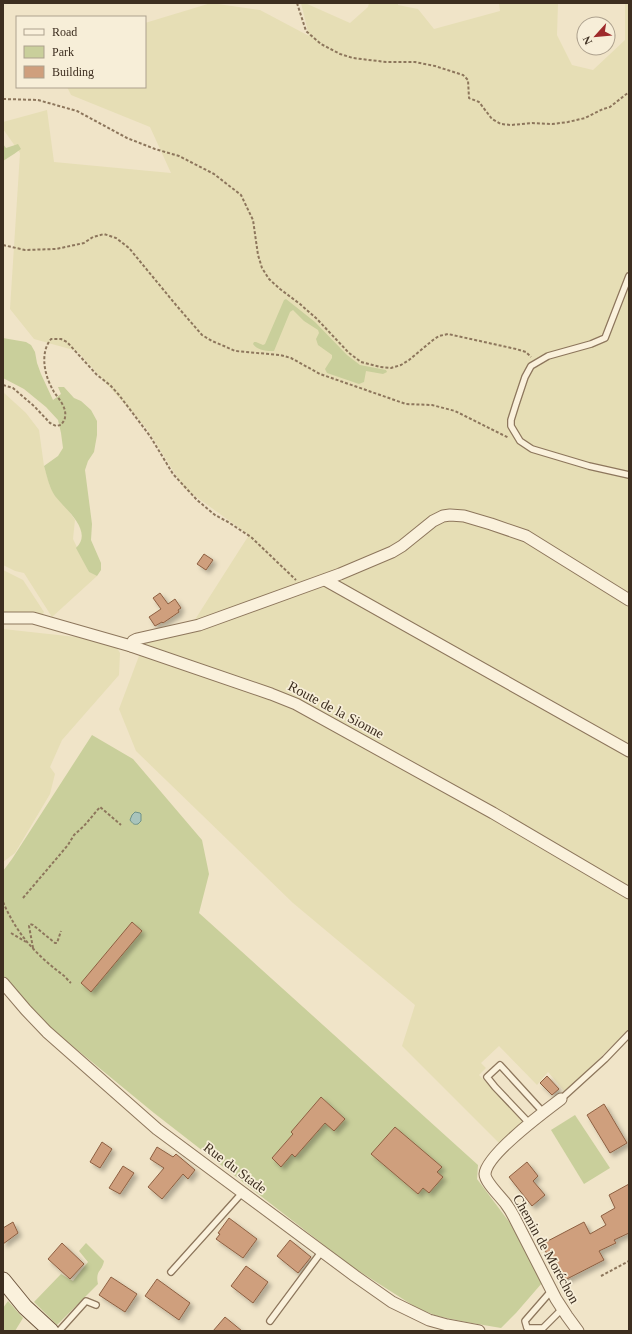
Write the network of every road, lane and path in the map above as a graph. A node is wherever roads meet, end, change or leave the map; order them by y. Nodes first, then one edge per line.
1 (297, 3) edge
2 (629, 92) edge
3 (3, 99) edge
4 (3, 245) edge
5 (629, 276) edge
6 (536, 362) junction
7 (3, 385) edge
8 (520, 441) junction
9 (629, 475) edge
10 (325, 580) junction
11 (304, 587) junction
12 (629, 600) edge
13 (3, 618) edge
14 (131, 646) junction
15 (629, 751) edge
16 (121, 825) dead end
17 (629, 893) edge
18 (23, 898) dead end
19 (3, 902) edge
20 (61, 931) dead end
21 (11, 933) dead end
22 (27, 942) junction
23 (33, 949) junction
24 (3, 983) edge
25 (72, 983) dead end
26 (629, 1034) edge
27 (561, 1099) joint
28 (543, 1112) junction
29 (530, 1124) junction
30 (242, 1193) junction
31 (322, 1251) junction
32 (629, 1261) edge
33 (171, 1272) dead end
34 (601, 1276) dead end
35 (3, 1280) edge
36 (552, 1290) junction
37 (96, 1305) dead end
38 (562, 1309) junction
39 (270, 1321) dead end
40 (575, 1330) edge
41 (51, 1331) edge
42 (59, 1331) edge
43 (479, 1331) edge

1 - 2 path
3 - 6 path
4 - 8 path
5 - 6 lane
6 - 8 lane
7 - 11 path
8 - 9 lane
10 - 11 street
10 - 12 street
10 - 15 street
11 - 14 street
13 - 14 street, Route de la Sionne
14 - 17 street, Route de la Sionne
16 - 18 path
19 - 22 path
20 - 23 path
21 - 22 path
22 - 23 path
23 - 25 path
24 - 30 street, Rue du Stade
26 - 27 lane
27 - 28 street, Chemin de Moréchon
28 - 29 street, Chemin de Moréchon
28 - 29 lane
29 - 36 street, Chemin de Moréchon
30 - 31 street, Rue du Stade
30 - 33 lane
31 - 39 lane
31 - 43 street, Rue du Stade
32 - 34 path
35 - 41 street
36 - 38 street, Chemin de Moréchon
36 - 38 lane
37 - 42 lane
38 - 40 street, Chemin de Moréchon

